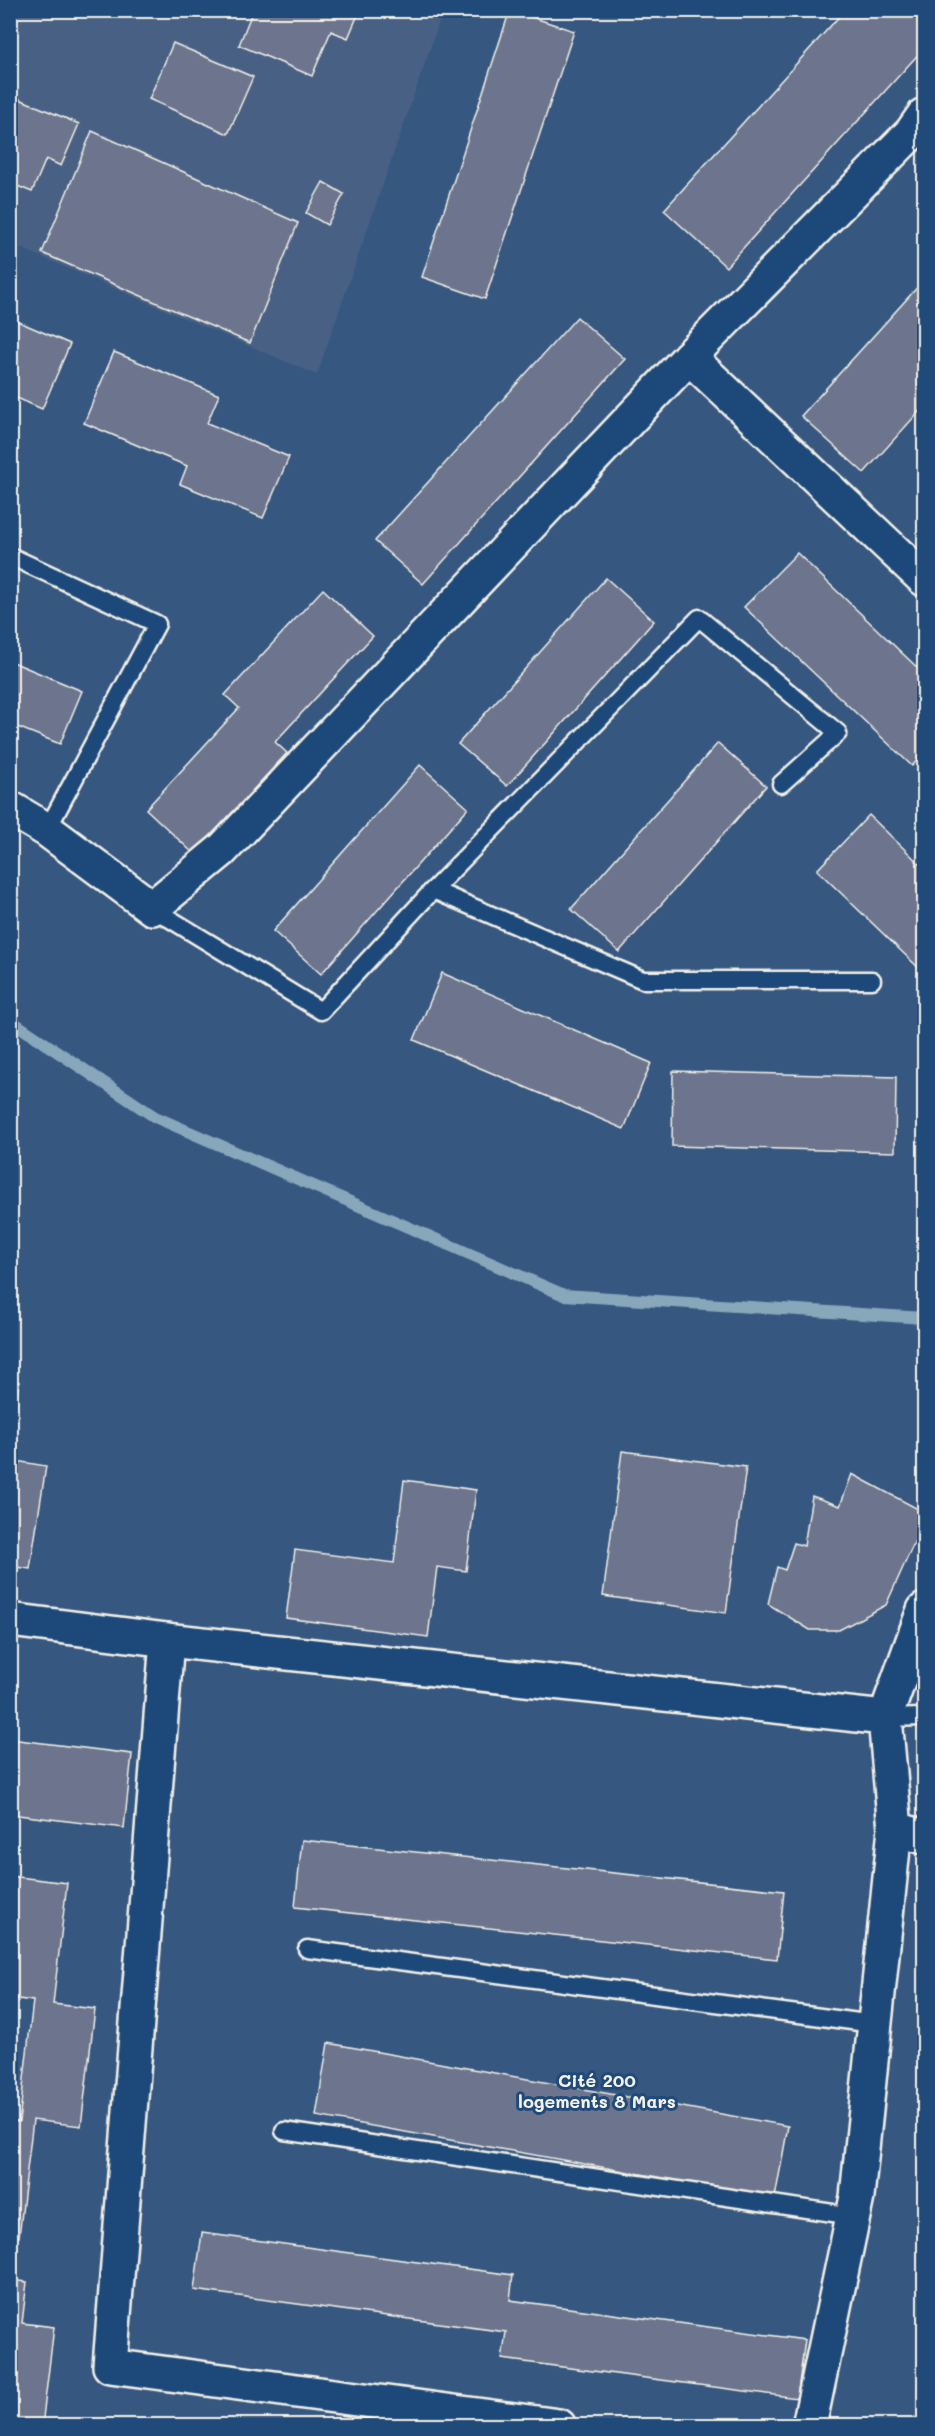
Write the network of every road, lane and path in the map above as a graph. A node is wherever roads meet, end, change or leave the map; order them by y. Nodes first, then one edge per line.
1 (924, 115) edge
2 (689, 357) junction
3 (10, 556) edge
4 (924, 579) edge
5 (782, 784) dead end
6 (10, 808) edge
7 (47, 830) junction
8 (434, 890) junction
9 (152, 908) junction
10 (872, 980) dead end
11 (924, 1610) edge
12 (10, 1620) edge
13 (167, 1640) junction
14 (924, 1717) edge
15 (885, 1718) junction
16 (910, 1833) edge
17 (307, 1949) dead end
18 (874, 2024) junction
19 (284, 2130) dead end
20 (853, 2216) junction
21 (559, 2426) edge
22 (809, 2426) edge

1 - 2 street
2 - 4 street
2 - 9 street
3 - 7 lane
5 - 8 lane
6 - 7 street
7 - 9 street
8 - 9 lane
8 - 10 lane
11 - 15 street
12 - 13 street
13 - 15 street
13 - 21 street
14 - 15 lane
15 - 16 street
16 - 18 street
17 - 18 lane
18 - 20 street
19 - 20 lane
20 - 22 street

